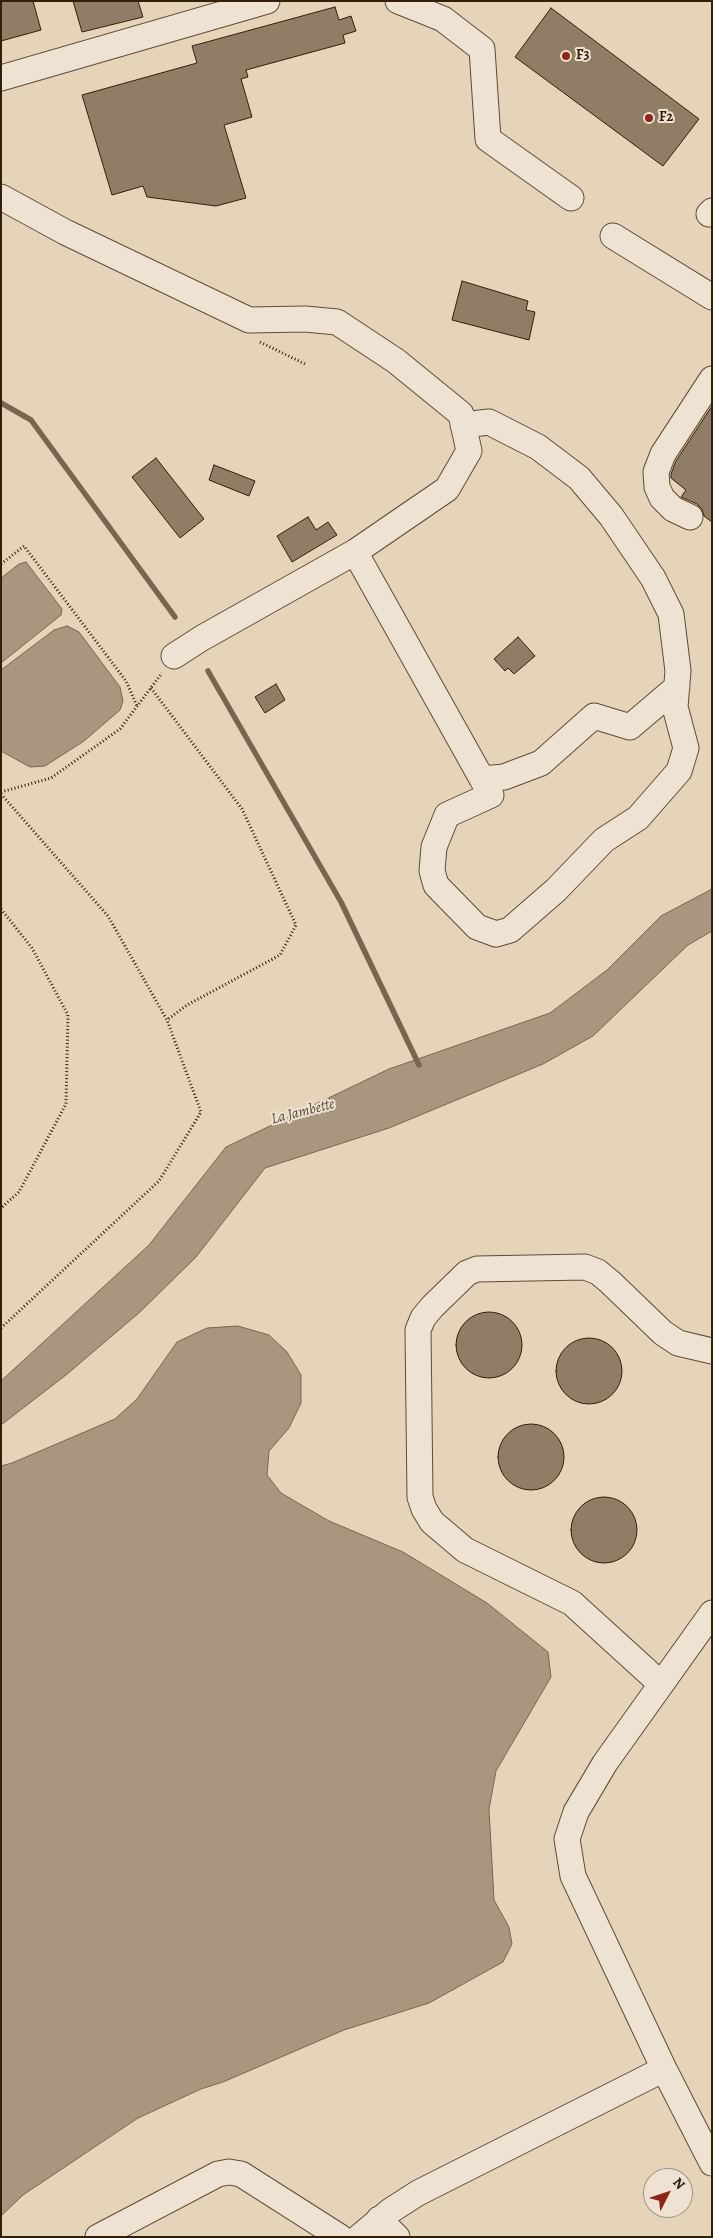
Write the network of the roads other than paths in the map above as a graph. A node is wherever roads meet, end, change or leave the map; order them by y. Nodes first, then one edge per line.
1 (267, 1) edge
2 (398, 1) edge
3 (1, 78) edge
4 (1, 197) edge
5 (571, 198) dead end
6 (613, 236) dead end
7 (712, 297) edge
8 (712, 379) edge
9 (463, 425) junction
10 (690, 517) dead end
11 (355, 552) junction
12 (174, 656) road end
13 (677, 687) junction
14 (482, 779) junction
15 (712, 1352) edge
16 (712, 1613) edge
17 (661, 1684) junction
18 (664, 2069) junction
19 (712, 2163) edge
20 (380, 2219) junction
21 (98, 2237) edge
22 (340, 2237) edge
23 (359, 2237) edge
24 (397, 2237) edge

1 - 3 street
2 - 5 street
4 - 9 street
6 - 7 street
8 - 10 street
9 - 11 street
9 - 13 street
11 - 12 street
11 - 14 street
13 - 14 street
13 - 14 street
15 - 17 street
16 - 17 street
17 - 18 street
18 - 19 street
18 - 20 street
20 - 23 street
20 - 24 street
21 - 22 street

